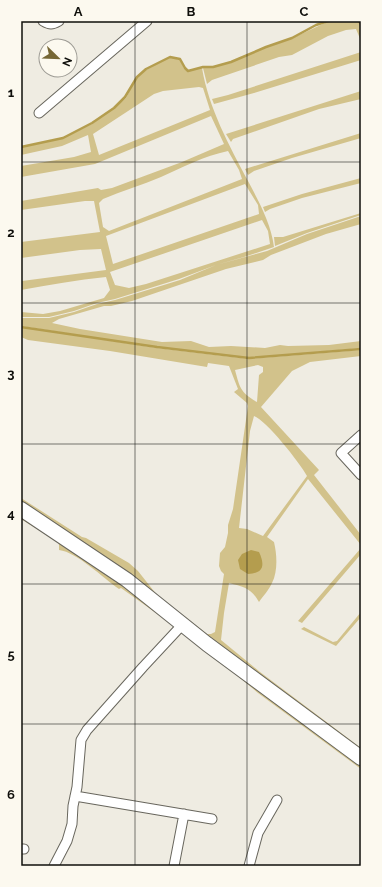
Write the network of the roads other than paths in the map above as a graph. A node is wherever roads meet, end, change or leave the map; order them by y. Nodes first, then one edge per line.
1 (43, 21) edge
2 (59, 21) edge
3 (147, 21) edge
4 (39, 113) dead end
5 (361, 435) edge
6 (361, 475) edge
7 (21, 509) edge
8 (183, 624) junction
9 (361, 758) edge
10 (75, 796) junction
11 (277, 800) dead end
12 (184, 814) junction
13 (212, 819) dead end
14 (54, 866) edge
15 (174, 866) edge
16 (249, 866) edge

1 - 2 street
3 - 4 street
5 - 6 street
7 - 8 main road
8 - 9 main road
8 - 10 street
10 - 12 street
10 - 14 street
11 - 16 street
12 - 13 street
12 - 15 street

